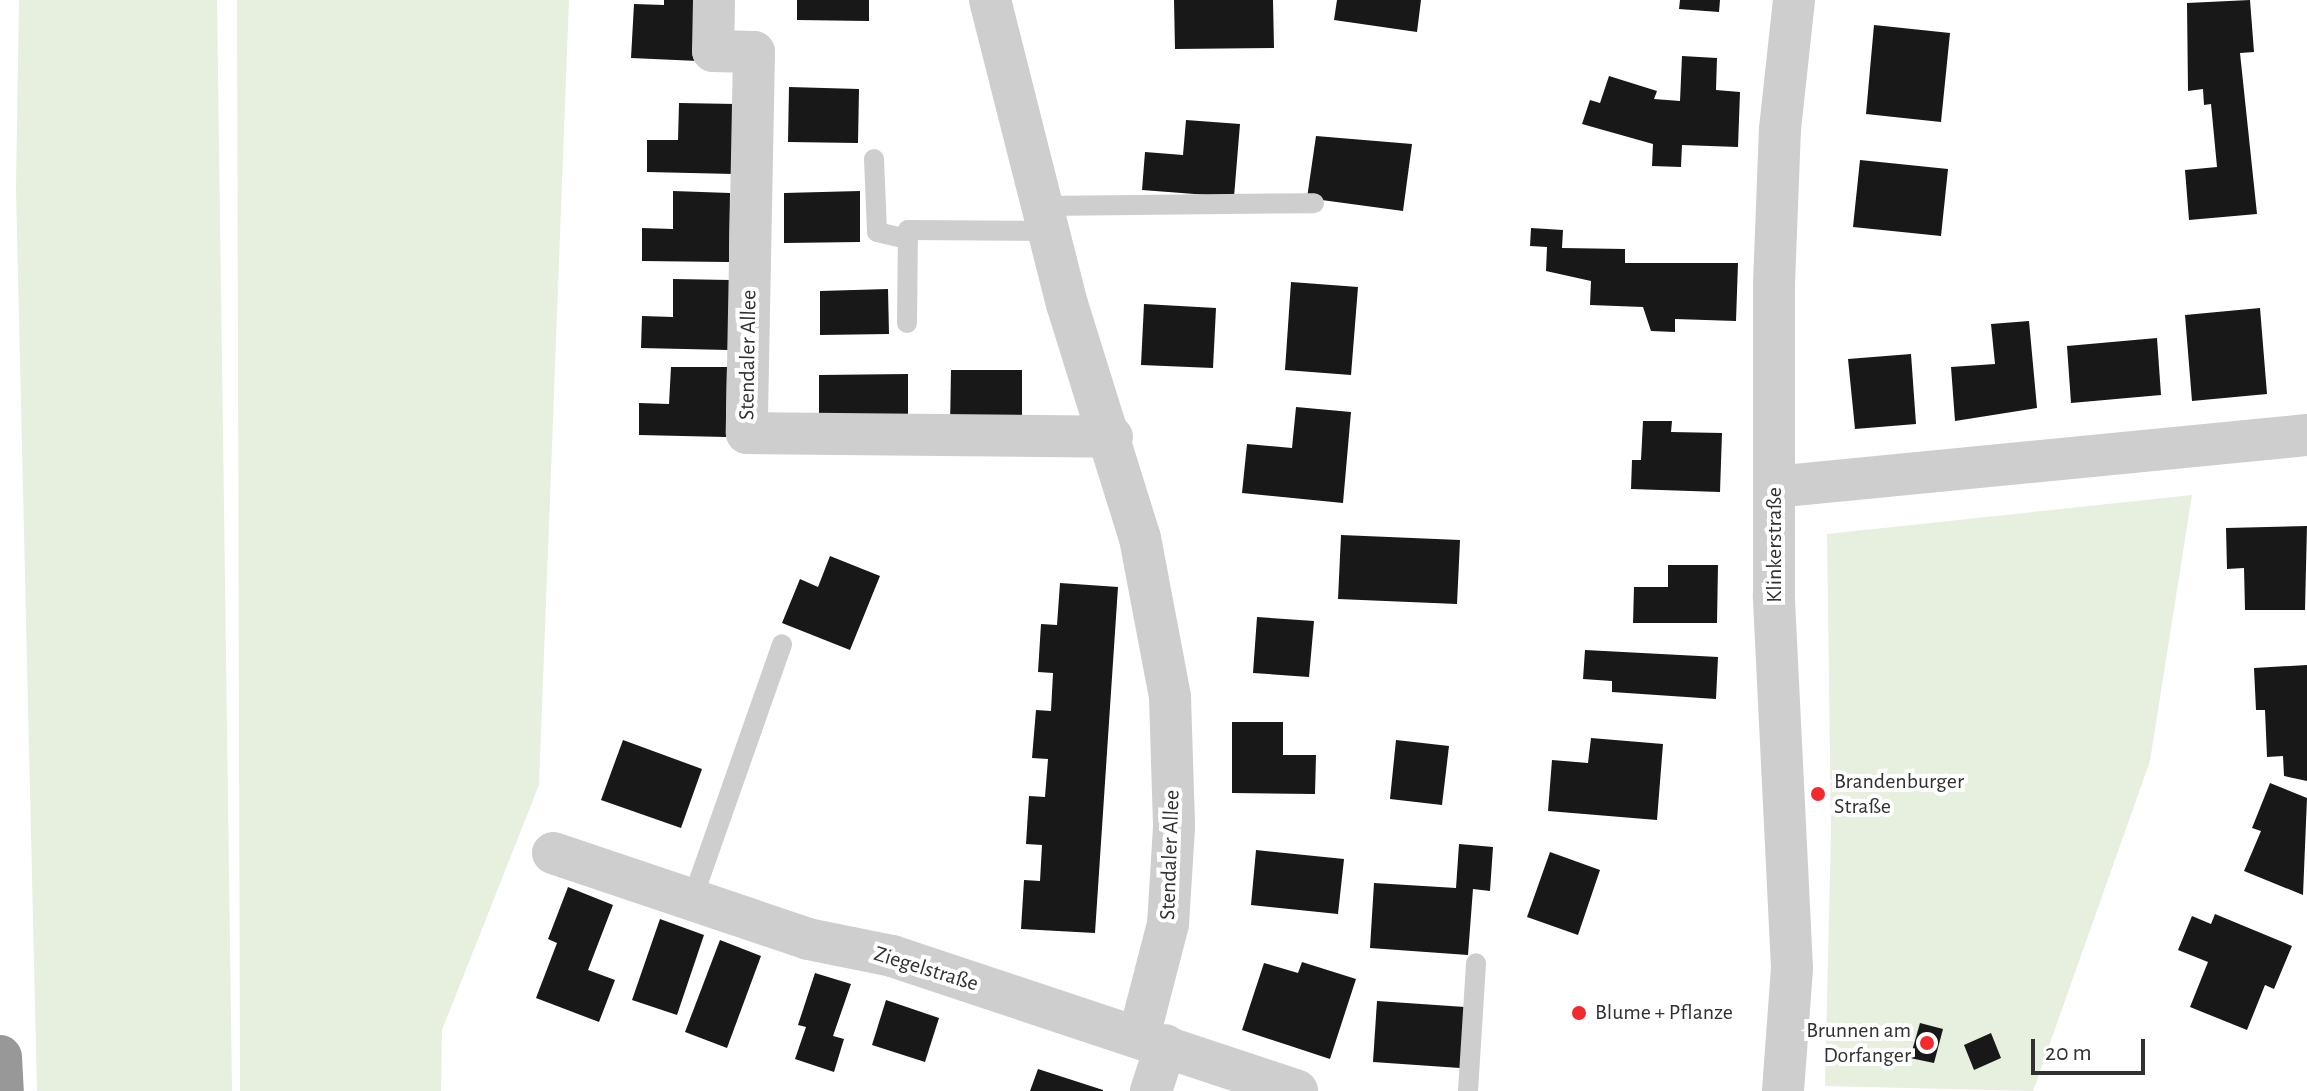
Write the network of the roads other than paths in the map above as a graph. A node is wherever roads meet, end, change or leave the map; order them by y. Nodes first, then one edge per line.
1 (714, 0) edge
2 (990, 0) edge
3 (1794, 0) edge
4 (874, 159) dead end
5 (1314, 203) dead end
6 (1045, 218) junction
7 (908, 239) junction
8 (907, 323) dead end
9 (2307, 435) edge
10 (1112, 437) junction
11 (1775, 487) junction
12 (782, 644) dead end
13 (553, 853) dead end
14 (692, 900) junction
15 (1476, 963) dead end
16 (1152, 1040) junction
17 (0, 1057) edge
18 (2, 1091) edge
19 (1151, 1091) edge
20 (1297, 1091) edge
21 (1468, 1091) edge
22 (1783, 1091) edge

1 - 10 street, Stendaler Allee
2 - 6 street, Stendaler Allee
3 - 11 street, Klinkerstraße
4 - 7 lane
5 - 6 lane
6 - 7 lane
6 - 10 street, Stendaler Allee
7 - 8 lane
9 - 11 street
10 - 16 street, Stendaler Allee
11 - 22 street, Klinkerstraße
12 - 14 lane
13 - 14 street, Ziegelstraße
14 - 16 street, Ziegelstraße
15 - 21 lane
16 - 19 street, Stendaler Allee
16 - 20 street, Ziegelstraße
17 - 18 highway

